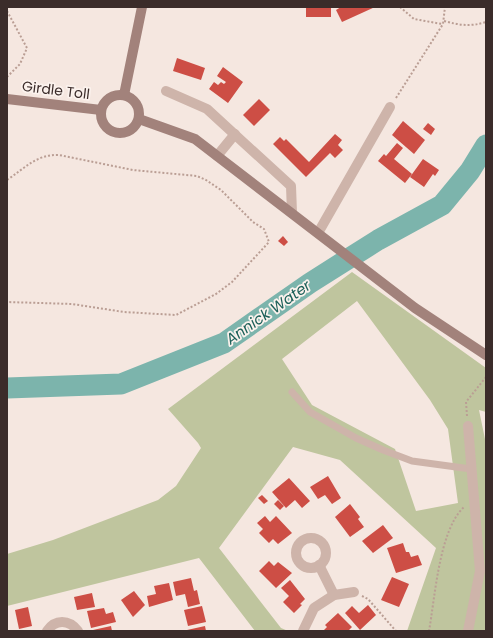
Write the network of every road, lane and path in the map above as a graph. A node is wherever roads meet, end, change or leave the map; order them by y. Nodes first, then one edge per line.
1 (142, 7) edge
2 (400, 7) edge
3 (446, 7) edge
4 (7, 10) edge
5 (444, 21) junction
6 (486, 22) edge
7 (443, 24) junction
8 (7, 77) edge
9 (166, 91) dead end
10 (124, 95) junction
11 (7, 98) edge
12 (390, 107) joint
13 (101, 110) junction
14 (139, 119) junction
15 (235, 134) junction
16 (217, 156) junction
17 (7, 180) edge
18 (292, 213) junction
19 (318, 233) junction
20 (7, 302) edge
21 (486, 355) edge
22 (486, 377) edge
23 (292, 392) dead end
24 (468, 426) joint
25 (471, 469) junction
26 (474, 499) junction
27 (319, 565) dead end
28 (354, 592) joint
29 (334, 595) junction
30 (47, 631) edge
31 (78, 631) edge
32 (303, 631) edge
33 (396, 631) edge
34 (429, 631) edge
35 (468, 631) edge

1 - 10 street
2 - 7 path
3 - 5 path
4 - 8 path
5 - 6 path
5 - 7 path
7 - 12 path
9 - 15 street
10 - 13 street
10 - 14 street
11 - 13 street, Girdle Toll
12 - 19 street
13 - 14 street
14 - 16 street
15 - 16 street
15 - 18 street
16 - 18 street
17 - 20 path
18 - 19 street
19 - 21 street
22 - 24 path
23 - 25 lane
24 - 25 street
25 - 26 street
26 - 34 path
26 - 35 street
27 - 29 street
28 - 29 street
28 - 33 path
29 - 32 street
30 - 31 street

